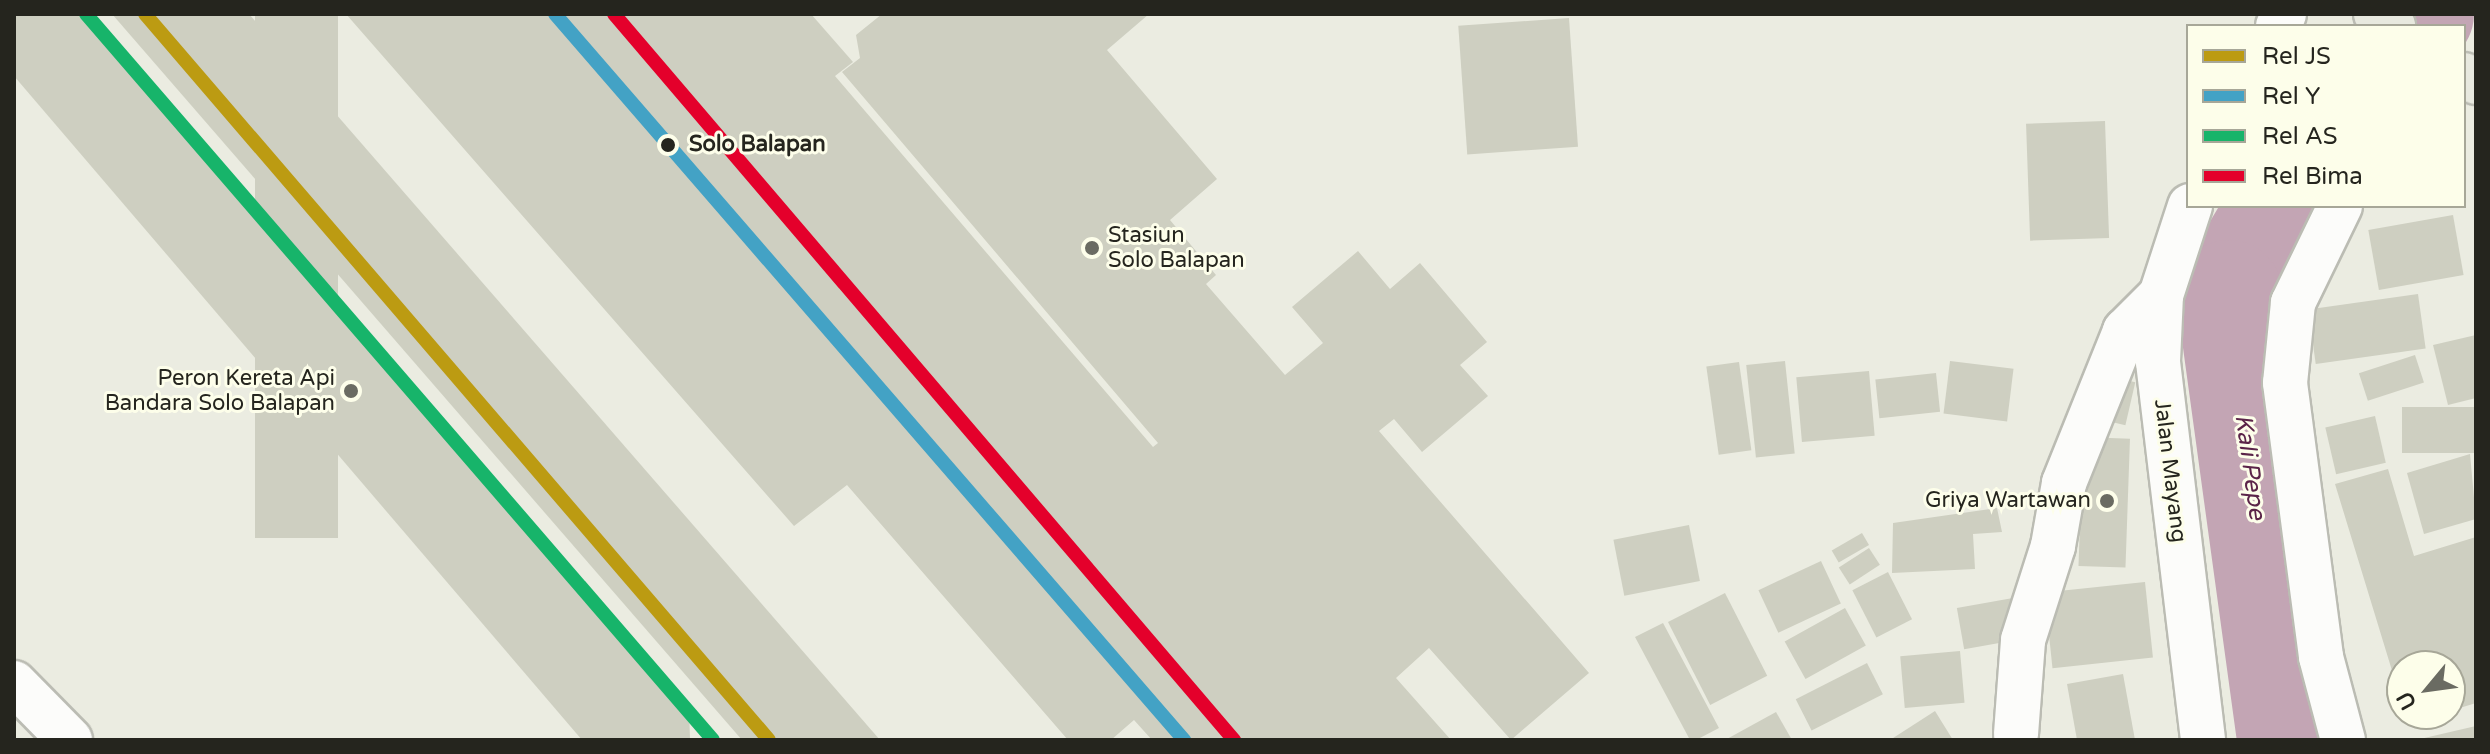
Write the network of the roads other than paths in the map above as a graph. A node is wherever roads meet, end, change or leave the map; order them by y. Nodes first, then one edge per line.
1 (2189, 208) edge
2 (2339, 208) edge
3 (2161, 295) junction
4 (14, 683) edge
5 (2016, 734) dead end
6 (70, 740) edge
7 (2203, 740) edge
8 (2343, 740) edge

1 - 3 street, Jalan Mayang
2 - 8 street
3 - 5 street
3 - 7 street, Jalan Mayang
4 - 6 street

